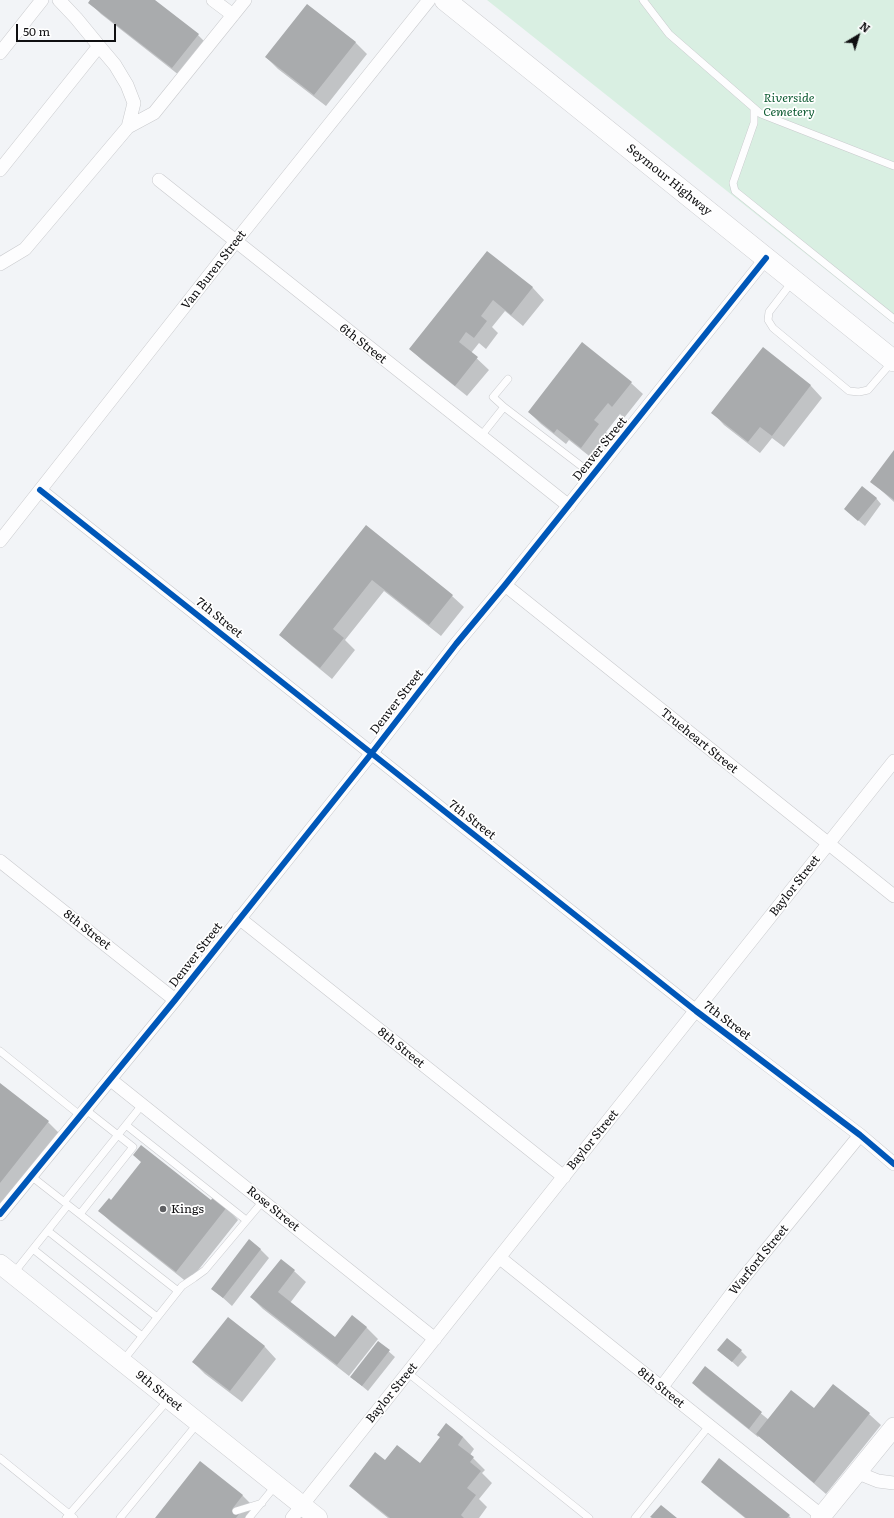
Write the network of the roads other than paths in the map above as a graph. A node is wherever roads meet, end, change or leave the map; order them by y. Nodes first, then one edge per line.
1 (42, 0) edge
2 (59, 0) edge
3 (214, 0) edge
4 (245, 0) edge
5 (430, 0) edge
6 (643, 0) edge
7 (453, 2) edge
8 (232, 15) junction
9 (99, 46) junction
10 (0, 53) edge
11 (754, 108) junction
12 (128, 127) junction
13 (894, 166) edge
14 (0, 170) edge
15 (159, 180) dead end
16 (236, 241) junction
17 (766, 258) junction
18 (0, 264) edge
19 (793, 280) junction
20 (894, 319) edge
21 (894, 360) edge
22 (508, 379) dead end
23 (504, 407) junction
24 (481, 436) junction
25 (592, 475) junction
26 (40, 490) junction
27 (569, 506) junction
28 (0, 541) edge
29 (505, 585) junction
30 (371, 754) junction
31 (894, 761) edge
32 (828, 844) junction
33 (0, 861) edge
34 (894, 896) edge
35 (239, 918) junction
36 (175, 1000) junction
37 (696, 1011) junction
38 (0, 1051) edge
39 (110, 1080) junction
40 (142, 1105) junction
41 (83, 1113) junction
42 (126, 1125) junction
43 (118, 1135) junction
44 (860, 1135) junction
45 (894, 1164) edge
46 (31, 1176) junction
47 (564, 1177) junction
48 (263, 1201) junction
49 (66, 1204) junction
50 (0, 1214) edge
51 (80, 1214) junction
52 (246, 1220) junction
53 (48, 1231) junction
54 (33, 1250) junction
55 (500, 1258) junction
56 (6, 1269) edge
57 (178, 1291) junction
58 (157, 1317) junction
59 (142, 1336) junction
60 (435, 1339) junction
61 (122, 1362) junction
62 (408, 1373) junction
63 (661, 1388) junction
64 (169, 1399) junction
65 (199, 1423) junction
66 (709, 1426) junction
67 (894, 1427) edge
68 (0, 1458) edge
69 (858, 1473) junction
70 (894, 1483) edge
71 (276, 1485) junction
72 (262, 1503) junction
73 (236, 1512) dead end
74 (297, 1512) edge
75 (70, 1517) edge
76 (821, 1517) edge
77 (120, 1518) edge
78 (249, 1518) edge
79 (318, 1518) edge
80 (589, 1518) edge
81 (635, 1518) edge

1 - 10 street
2 - 9 street
3 - 8 street
4 - 8 street
5 - 16 street, Van Buren Street
6 - 11 lane
7 - 17 main road, Seymour Highway
8 - 12 street
9 - 12 street
9 - 14 street
11 - 13 lane
11 - 20 lane
12 - 18 street
15 - 16 street, 6th Street
16 - 24 street, 6th Street
16 - 26 street, Van Buren Street
17 - 19 main road, Seymour Highway
17 - 25 street, Denver Street
19 - 21 main road, Seymour Highway
19 - 21 lane
22 - 23 lane
23 - 24 lane
23 - 25 lane
24 - 27 street, 6th Street
25 - 27 street, Denver Street
26 - 28 street, Van Buren Street
26 - 30 street, 7th Street
27 - 29 street, Denver Street
29 - 30 street, Denver Street
29 - 32 street, Trueheart Street
30 - 35 street, Denver Street
30 - 37 street, 7th Street
31 - 32 street, Baylor Street
32 - 34 street, Trueheart Street
32 - 37 street, Baylor Street
33 - 36 street, 8th Street
35 - 36 street, Denver Street
35 - 47 street, 8th Street
36 - 39 street, Denver Street
37 - 44 street, 7th Street
37 - 47 street, Baylor Street
38 - 41 lane
39 - 40 street, Rose Street
39 - 41 street, Denver Street
40 - 42 lane
40 - 48 street, Rose Street
41 - 43 lane
41 - 46 street, Denver Street
42 - 43 lane
42 - 52 lane
43 - 49 lane
43 - 51 lane
44 - 45 street, 7th Street
44 - 63 street, Warford Street
46 - 49 lane
46 - 50 street, Denver Street
47 - 55 street, Baylor Street
48 - 52 lane
48 - 60 street, Rose Street
49 - 51 lane
49 - 53 lane
51 - 57 lane
52 - 57 lane
53 - 54 lane
53 - 58 lane
54 - 56 lane
54 - 59 lane
55 - 60 street, Baylor Street
55 - 63 street, 8th Street
56 - 61 street, 9th Street
57 - 58 lane
58 - 59 lane
59 - 61 lane
60 - 62 street, Baylor Street
61 - 64 street, 9th Street
62 - 74 street, Baylor Street
62 - 80 lane
63 - 66 street, 8th Street
64 - 65 street, 9th Street
64 - 75 lane
65 - 71 street, 9th Street
65 - 77 lane
66 - 76 street, 8th Street
66 - 81 lane
67 - 69 street
68 - 75 lane
69 - 70 street
69 - 76 street
71 - 72 lane
71 - 74 street, 9th Street
72 - 73 lane
72 - 78 lane
74 - 79 street, 9th Street

